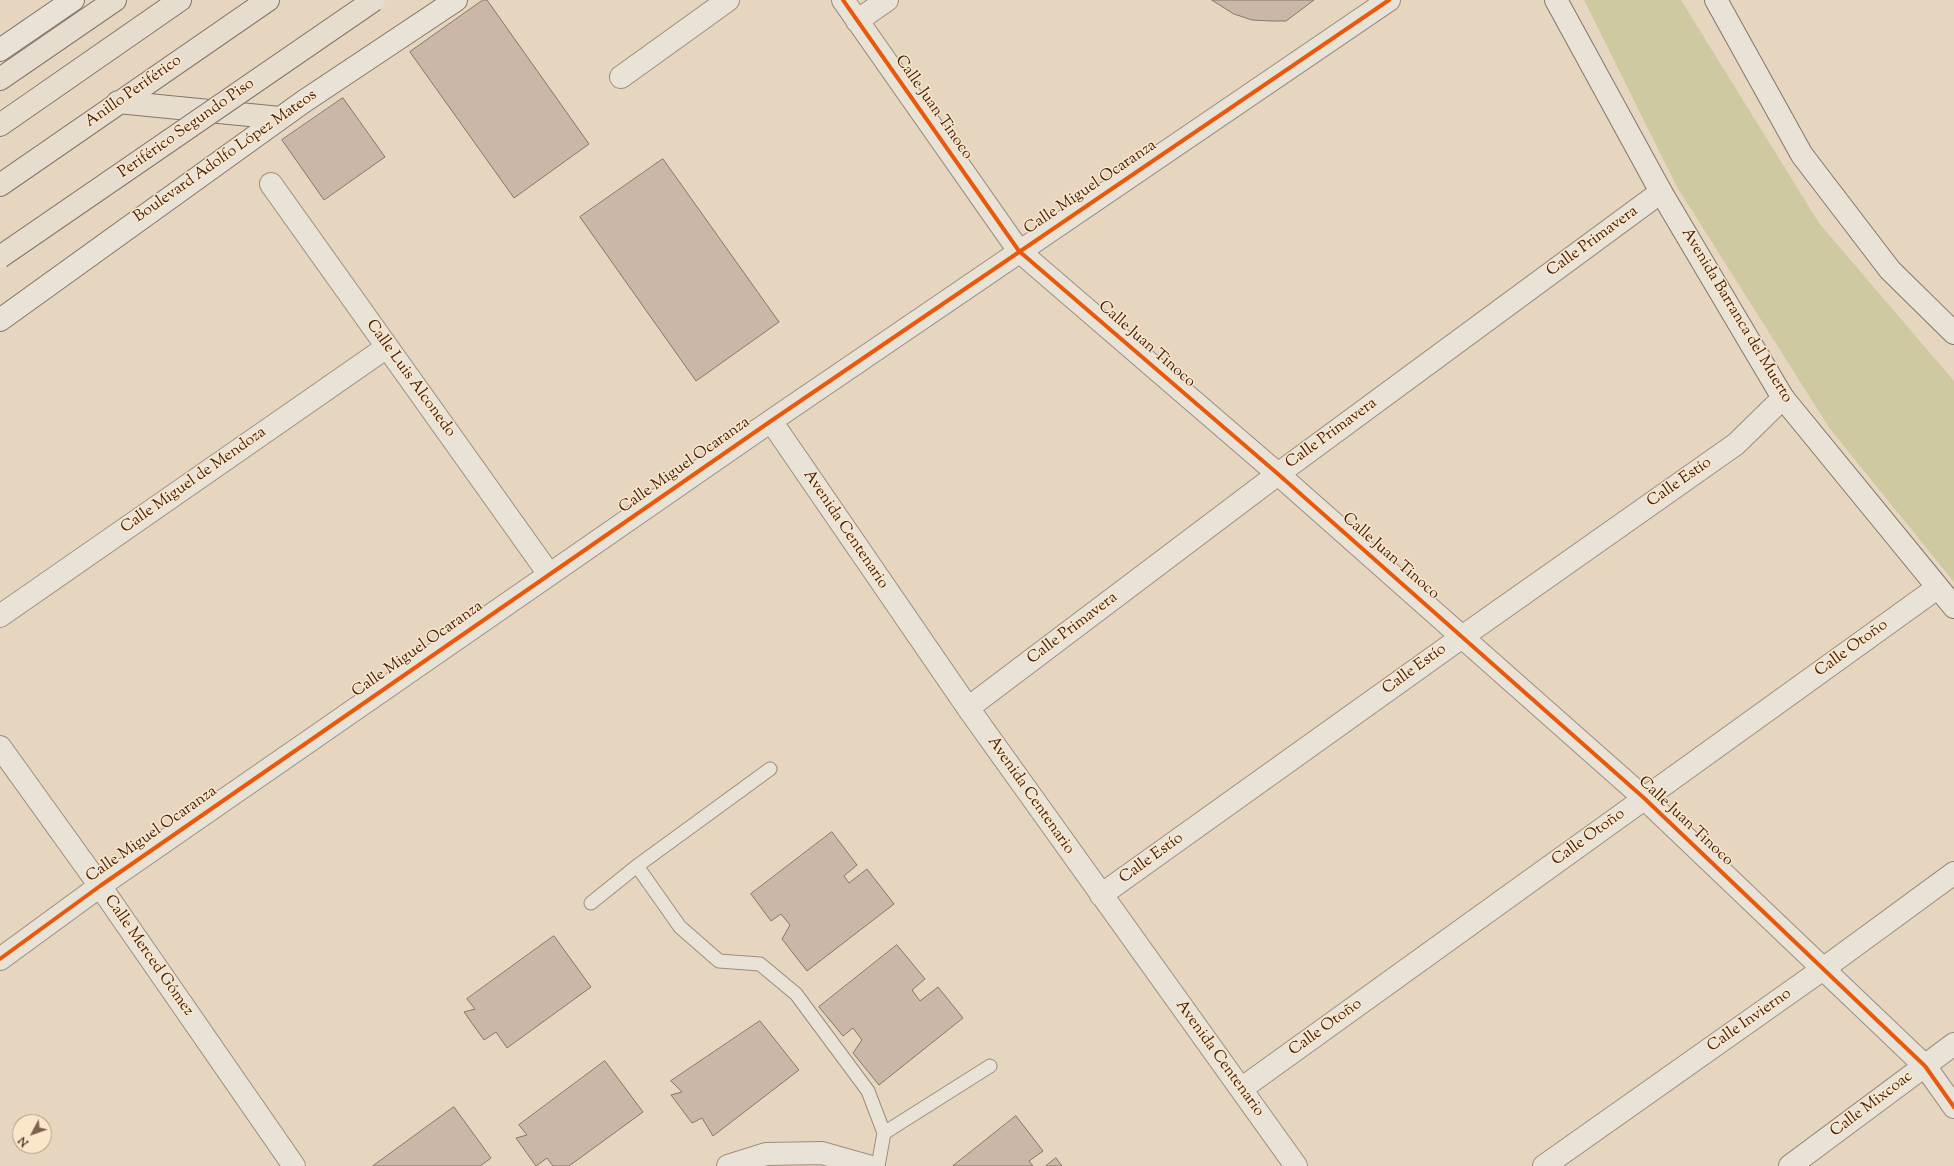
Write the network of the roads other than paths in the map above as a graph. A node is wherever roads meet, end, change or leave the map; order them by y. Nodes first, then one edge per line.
1 (73, 0) edge
2 (115, 0) edge
3 (180, 0) edge
4 (268, 0) edge
5 (374, 0) edge
6 (456, 0) edge
7 (728, 0) edge
8 (843, 0) edge
9 (887, 0) edge
10 (1389, 0) edge
11 (1556, 0) edge
12 (1716, 0) edge
13 (857, 22) junction
14 (0, 50) edge
15 (622, 77) dead end
16 (0, 79) edge
17 (118, 102) junction
18 (280, 118) junction
19 (0, 125) edge
20 (271, 184) dead end
21 (0, 185) edge
22 (1661, 192) junction
23 (1019, 251) junction
24 (0, 258) edge
25 (0, 320) edge
26 (1954, 333) edge
27 (387, 347) junction
28 (1784, 398) junction
29 (771, 421) junction
30 (1278, 474) junction
31 (549, 574) junction
32 (1937, 588) junction
33 (1954, 607) edge
34 (0, 616) edge
35 (1462, 636) junction
36 (968, 708) junction
37 (0, 747) edge
38 (770, 769) dead end
39 (1644, 798) junction
40 (638, 866) junction
41 (1954, 873) edge
42 (100, 886) junction
43 (1101, 895) junction
44 (591, 903) dead end
45 (0, 959) edge
46 (1823, 969) junction
47 (1954, 1044) edge
48 (990, 1066) dead end
49 (1924, 1066) junction
50 (1241, 1089) junction
51 (1954, 1107) edge
52 (884, 1133) junction
53 (294, 1166) edge
54 (728, 1166) edge
55 (868, 1166) edge
56 (878, 1166) edge
57 (1296, 1166) edge
58 (1544, 1166) edge
59 (1790, 1166) edge

1 - 14 street
2 - 16 highway
3 - 19 highway
4 - 17 highway, Anillo Periférico
5 - 24 highway, Periférico Segundo Piso, bridge
6 - 18 street, Boulevard Adolfo López Mateos
7 - 15 street
8 - 13 street, Calle Juan Tinoco
9 - 13 street
10 - 23 street, Calle Miguel Ocaranza
11 - 22 street, Avenida Barranca del Muerto
12 - 26 street
13 - 23 street, Calle Juan Tinoco
17 - 18 highway
17 - 21 highway, Anillo Periférico
18 - 25 street, Boulevard Adolfo López Mateos
20 - 27 street, Calle Luis Alconedo
22 - 28 street, Avenida Barranca del Muerto
22 - 30 street, Calle Primavera
23 - 29 street, Calle Miguel Ocaranza
23 - 30 street, Calle Juan Tinoco
27 - 31 street, Calle Luis Alconedo
27 - 34 street, Calle Miguel de Mendoza
28 - 32 street, Avenida Barranca del Muerto
28 - 35 street, Calle Estío
29 - 31 street, Calle Miguel Ocaranza
29 - 36 street, Avenida Centenario
30 - 35 street, Calle Juan Tinoco
30 - 36 street, Calle Primavera
31 - 42 street, Calle Miguel Ocaranza
32 - 33 street, Avenida Barranca del Muerto
32 - 39 street, Calle Otoño
35 - 39 street, Calle Juan Tinoco
35 - 43 street, Calle Estío
36 - 43 street, Avenida Centenario
37 - 42 street, Calle Merced Gómez
38 - 40 lane
39 - 46 street, Calle Juan Tinoco
39 - 50 street, Calle Otoño
40 - 44 lane
40 - 52 lane
41 - 46 street, Calle Invierno
42 - 45 street, Calle Miguel Ocaranza
42 - 53 street, Calle Merced Gómez
43 - 50 street, Avenida Centenario
46 - 49 street, Calle Juan Tinoco
46 - 58 street, Calle Invierno
47 - 49 street, Calle Mixcoac
48 - 52 lane
49 - 51 street, Calle Juan Tinoco
49 - 59 street, Calle Mixcoac
50 - 57 street, Avenida Centenario
52 - 56 lane
54 - 55 street

